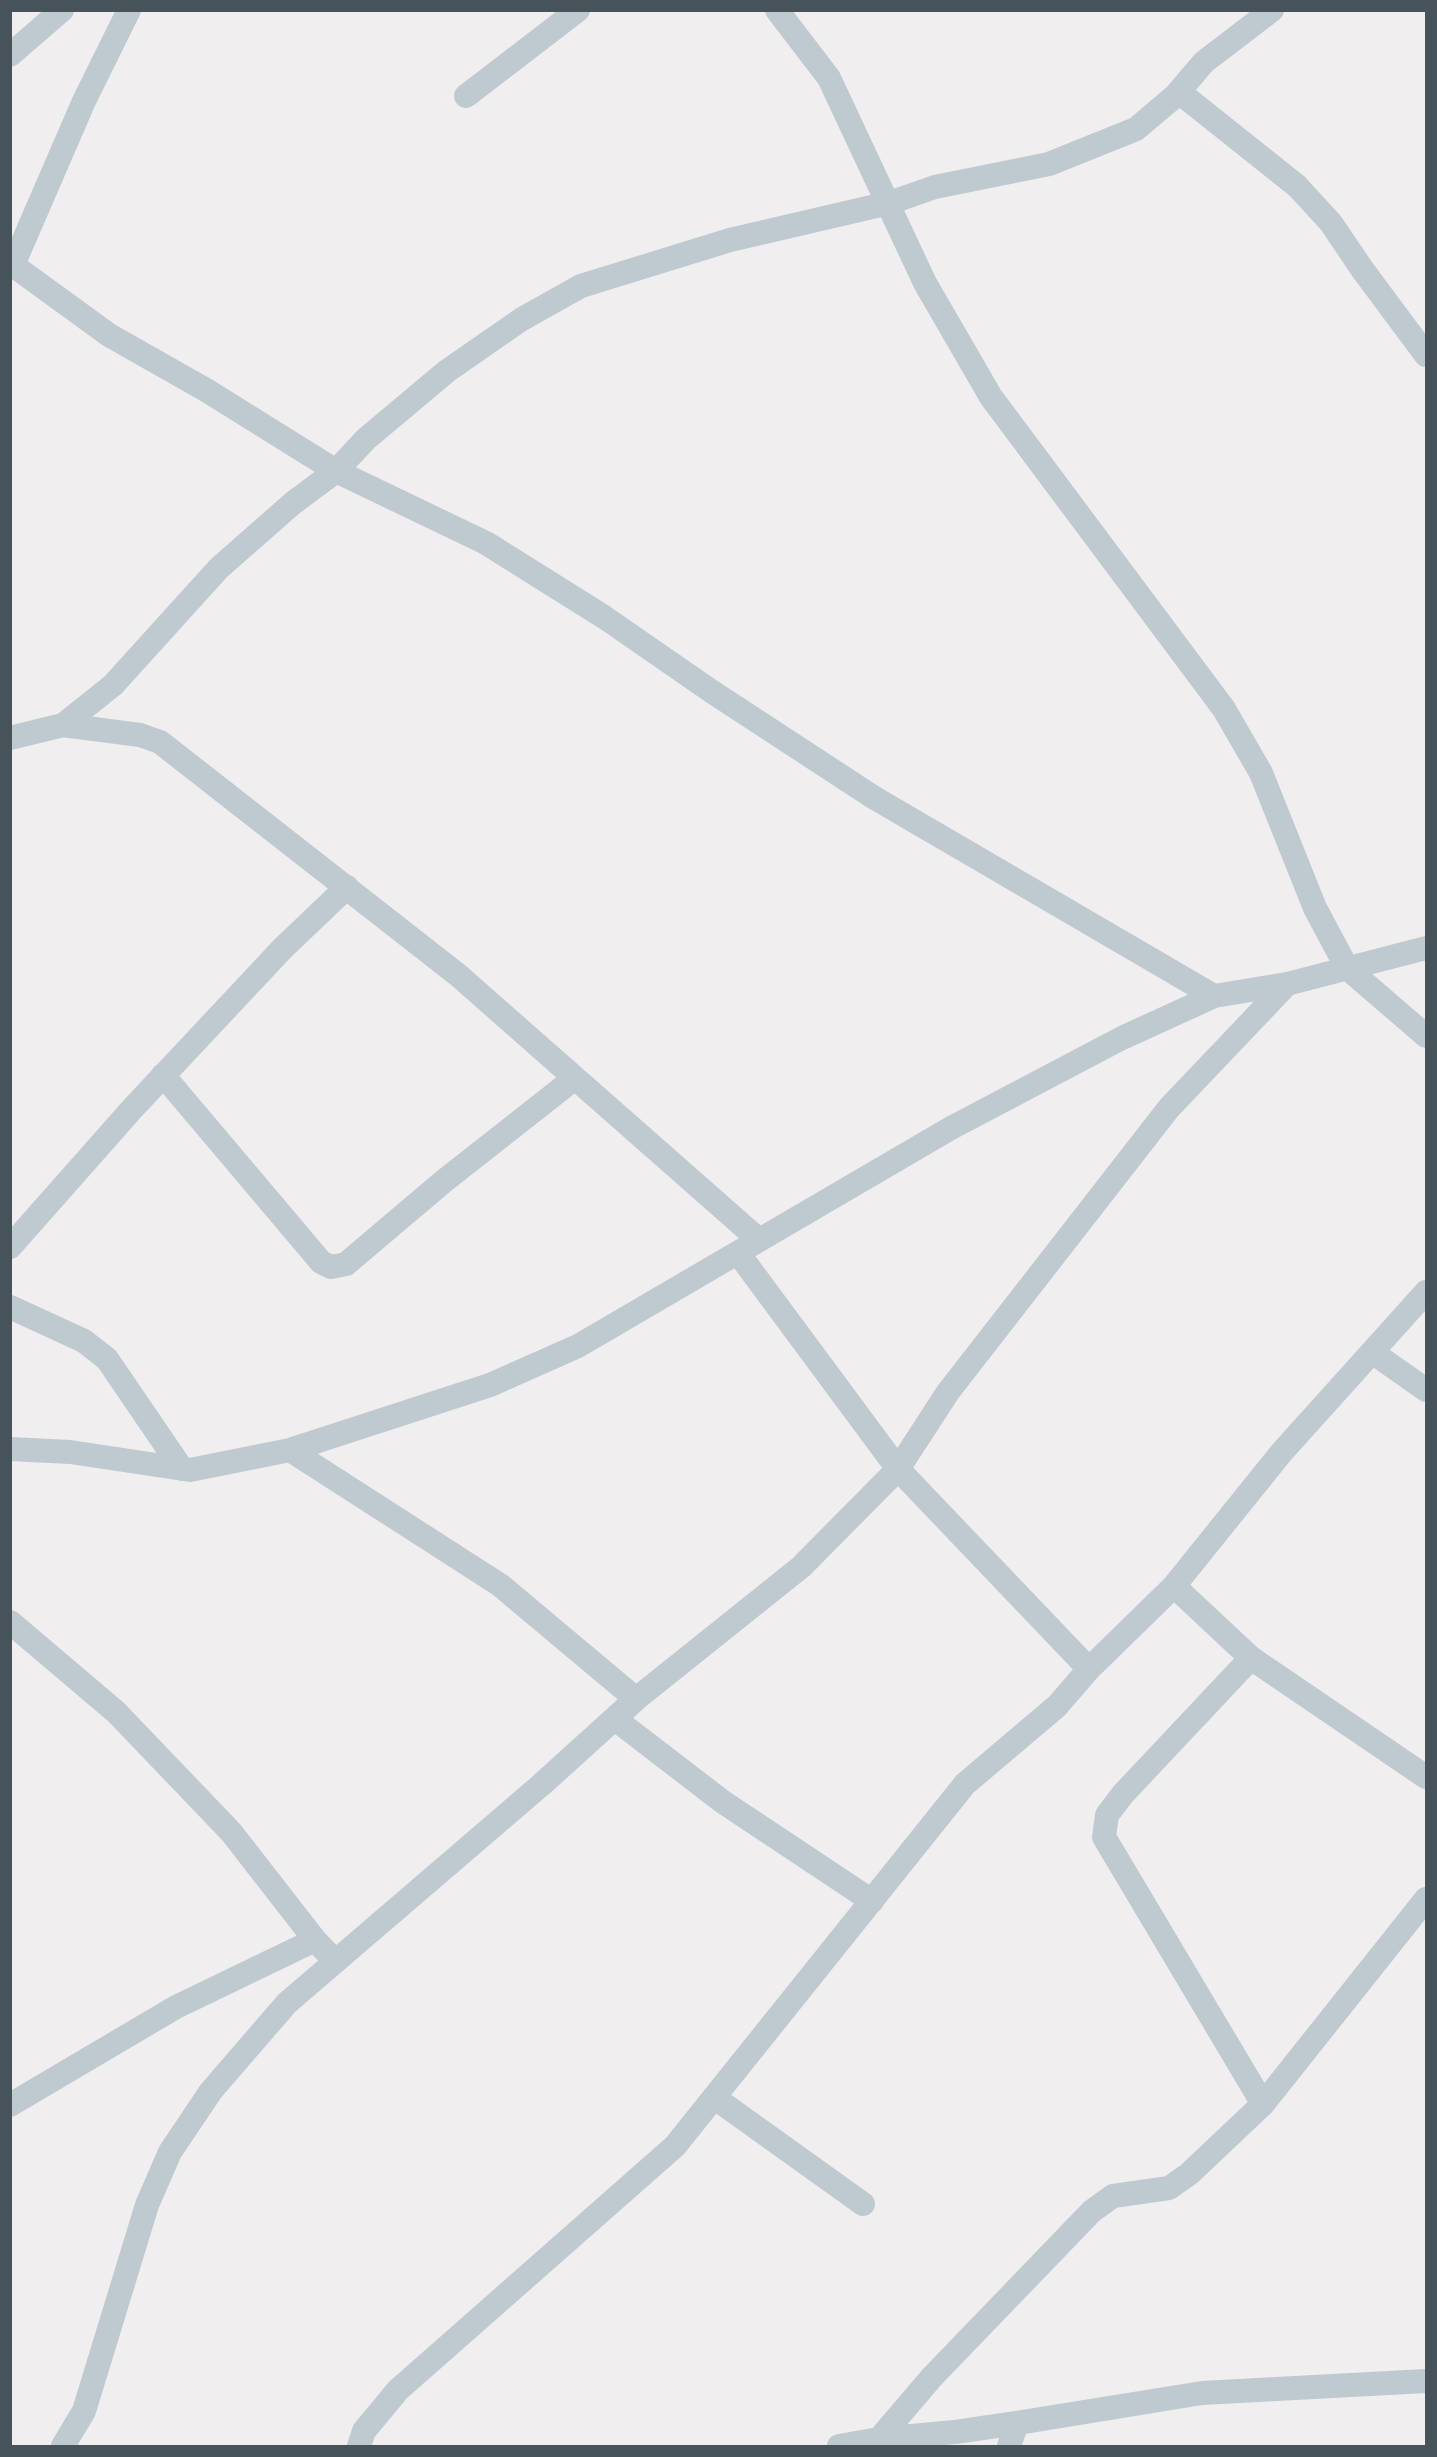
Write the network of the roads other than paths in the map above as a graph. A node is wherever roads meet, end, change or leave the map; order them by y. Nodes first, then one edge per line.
1 (62, 10) edge
2 (129, 10) edge
3 (578, 10) edge
4 (777, 10) edge
5 (1272, 10) edge
6 (10, 55) edge
7 (1179, 92) junction
8 (466, 96) dead end
9 (889, 203) junction
10 (12, 264) edge
11 (1426, 355) edge
12 (336, 471) junction
13 (63, 725) junction
14 (10, 738) edge
15 (347, 887) junction
16 (1426, 948) edge
17 (1347, 968) junction
18 (1287, 984) junction
19 (1214, 996) junction
20 (1426, 1036) edge
21 (164, 1075) junction
22 (574, 1078) junction
23 (758, 1239) junction
24 (10, 1247) edge
25 (738, 1253) junction
26 (1426, 1292) edge
27 (10, 1307) edge
28 (1372, 1352) junction
29 (1426, 1390) edge
30 (10, 1449) edge
31 (291, 1450) junction
32 (182, 1468) junction
33 (898, 1469) junction
34 (1174, 1586) junction
35 (10, 1622) edge
36 (1251, 1658) junction
37 (1089, 1669) junction
38 (636, 1699) junction
39 (615, 1719) junction
40 (1426, 1777) edge
41 (1426, 1899) edge
42 (872, 1901) junction
43 (315, 1940) junction
44 (335, 1961) junction
45 (13, 2097) edge
46 (715, 2098) junction
47 (1263, 2104) junction
48 (863, 2204) dead end
49 (1426, 2381) edge
50 (1017, 2423) junction
51 (879, 2439) junction
52 (63, 2446) edge
53 (360, 2446) edge
54 (838, 2446) edge
55 (1009, 2446) edge

1 - 6 street
2 - 10 street
3 - 8 street
4 - 9 street
5 - 7 street
7 - 9 street
7 - 11 street
9 - 12 street
9 - 17 street
10 - 12 street
12 - 13 street
12 - 19 street
13 - 14 street
13 - 15 street
15 - 21 street
15 - 22 street
16 - 17 street
17 - 18 street
17 - 20 street
18 - 19 street
18 - 33 street
19 - 23 street
21 - 22 street
21 - 24 street
22 - 23 street
23 - 25 street
25 - 31 street
25 - 33 street
26 - 28 street
27 - 32 street
28 - 29 street
28 - 34 street
30 - 32 street
31 - 32 street
31 - 38 street
33 - 37 street
33 - 38 street
34 - 36 street
34 - 37 street
35 - 43 street
36 - 40 street
36 - 47 street
37 - 42 street
38 - 39 street
39 - 42 street
39 - 44 street
41 - 47 street
42 - 46 street
43 - 44 street
43 - 45 street
44 - 52 street
46 - 48 street
46 - 53 street
47 - 51 street
49 - 50 street
50 - 51 street
50 - 55 street
51 - 54 street

